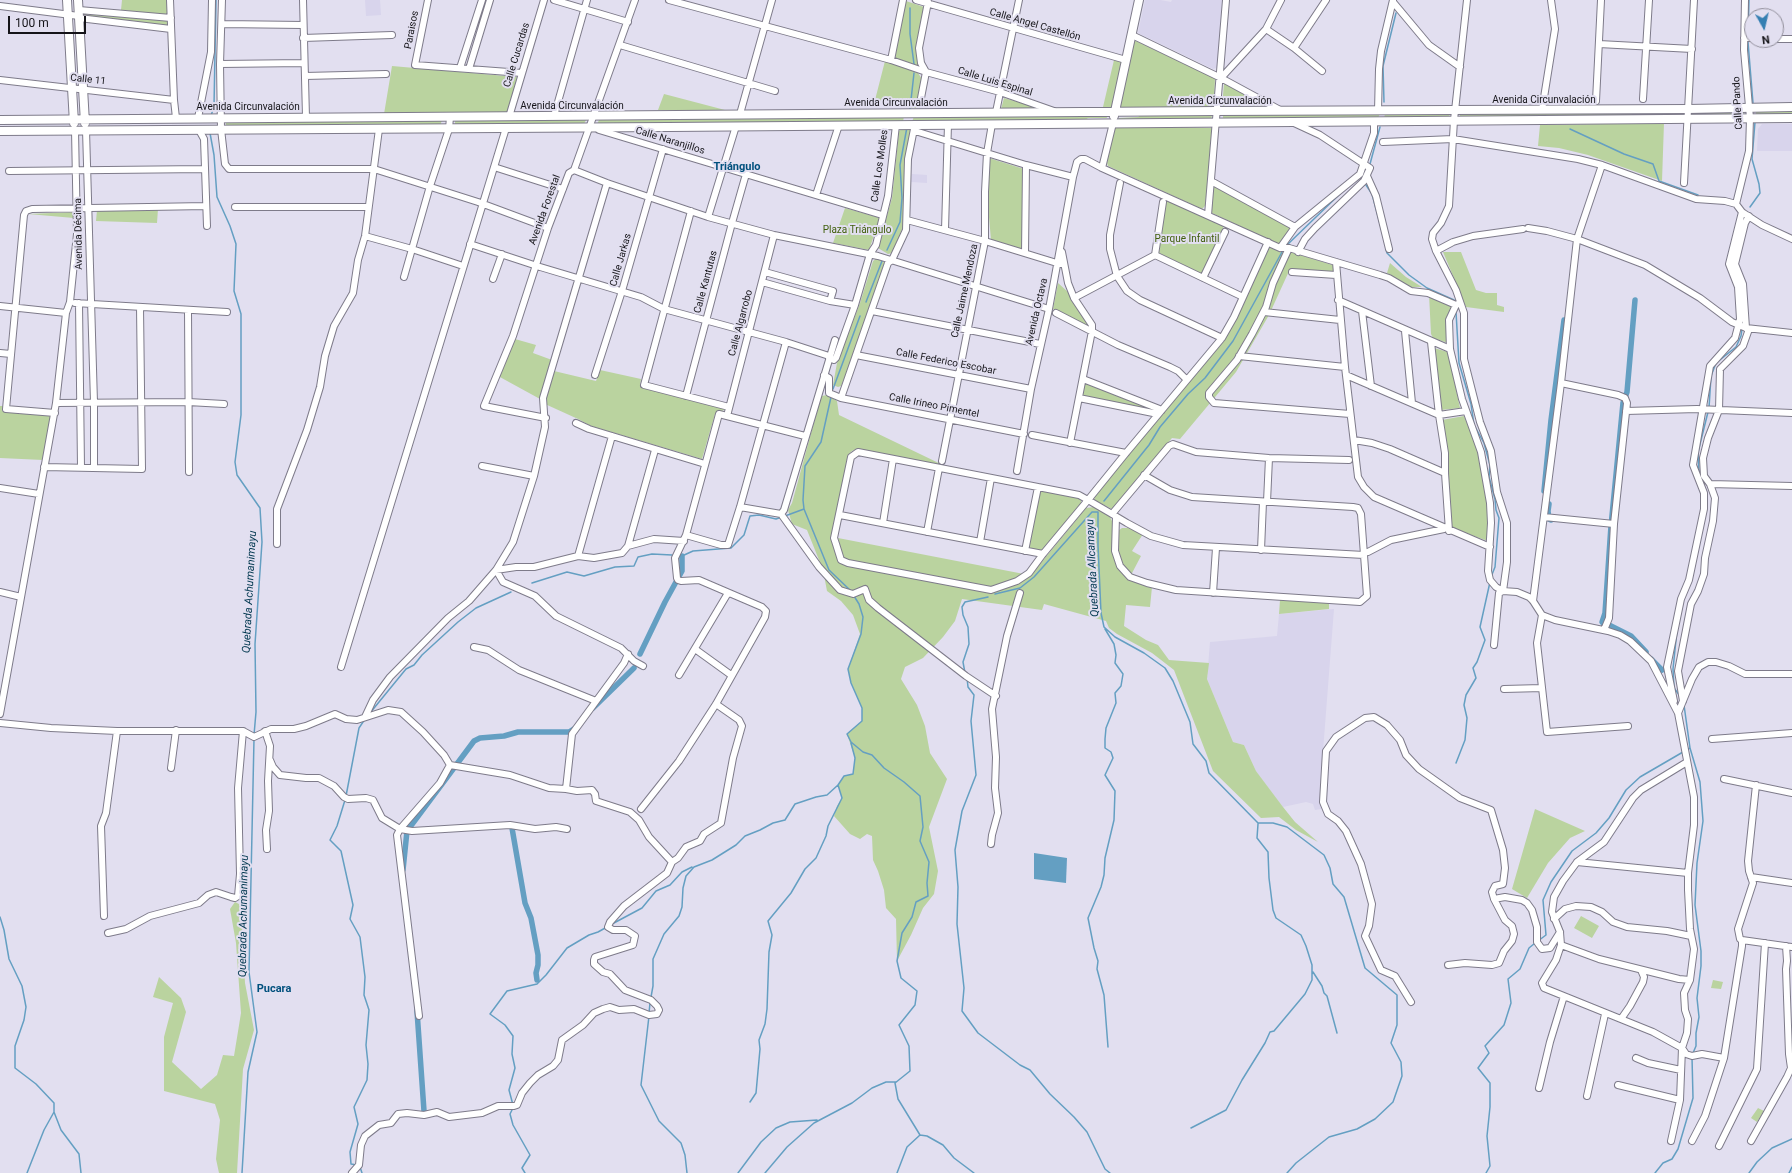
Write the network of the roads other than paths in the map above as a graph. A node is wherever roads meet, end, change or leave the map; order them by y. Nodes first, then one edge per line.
1 (67, 0) edge
2 (78, 0) edge
3 (170, 0) edge
4 (212, 0) edge
5 (222, 0) edge
6 (303, 0) edge
7 (428, 0) edge
8 (482, 0) edge
9 (490, 0) edge
10 (544, 0) edge
11 (554, 0) edge
12 (587, 0) edge
13 (635, 0) edge
14 (669, 0) edge
15 (772, 0) edge
16 (903, 0) edge
17 (916, 0) edge
18 (1019, 0) edge
19 (1139, 0) edge
20 (1226, 0) edge
21 (1281, 0) edge
22 (1326, 0) edge
23 (1467, 0) edge
24 (1551, 0) edge
25 (1601, 0) edge
26 (1649, 0) edge
27 (1694, 0) edge
28 (1393, 1) edge
29 (928, 2) edge
30 (0, 6) edge
31 (584, 10) junction
32 (68, 15) junction
33 (79, 15) junction
34 (171, 18) junction
35 (628, 22) junction
36 (222, 24) junction
37 (303, 25) junction
38 (764, 26) junction
39 (171, 29) junction
40 (1012, 29) junction
41 (1266, 29) junction
42 (392, 35) dead end
43 (1132, 35) junction
44 (304, 38) junction
45 (1599, 44) junction
46 (620, 45) junction
47 (1646, 47) junction
48 (1294, 48) junction
49 (1745, 48) edge
50 (1692, 49) junction
51 (891, 60) junction
52 (1126, 60) junction
53 (304, 63) junction
54 (220, 64) junction
55 (1460, 67) junction
56 (460, 68) junction
57 (469, 69) junction
58 (1322, 71) dead end
59 (926, 72) junction
60 (522, 73) junction
61 (386, 74) dead end
62 (305, 76) junction
63 (1221, 78) junction
64 (0, 80) edge
65 (749, 83) junction
66 (72, 89) junction
67 (84, 90) junction
68 (775, 91) dead end
69 (1000, 92) junction
70 (921, 98) dead end
71 (1643, 99) dead end
72 (174, 100) junction
73 (1596, 101) dead end
74 (1750, 107) junction
75 (1792, 107) edge
76 (1688, 109) junction
77 (1455, 110) junction
78 (1542, 110) junction
79 (1217, 111) junction
80 (1282, 111) junction
81 (1378, 111) junction
82 (996, 112) junction
83 (1059, 112) junction
84 (1115, 112) junction
85 (740, 114) junction
86 (594, 115) junction
87 (554, 116) junction
88 (217, 117) junction
89 (306, 117) junction
90 (450, 117) junction
91 (509, 117) junction
92 (176, 118) junction
93 (200, 118) junction
94 (1750, 118) junction
95 (1792, 118) edge
96 (74, 119) junction
97 (84, 119) junction
98 (0, 120) edge
99 (1454, 120) junction
100 (1688, 120) junction
101 (1291, 122) junction
102 (1374, 122) junction
103 (1113, 123) junction
104 (1216, 123) junction
105 (948, 124) junction
106 (992, 124) junction
107 (839, 125) junction
108 (899, 125) junction
109 (736, 126) junction
110 (914, 126) junction
111 (589, 127) junction
112 (506, 128) junction
113 (217, 129) junction
114 (379, 129) junction
115 (449, 129) junction
116 (75, 130) junction
117 (86, 130) junction
118 (201, 130) junction
119 (0, 131) edge
120 (1453, 139) junction
121 (946, 141) junction
122 (1383, 142) dead end
123 (663, 149) junction
124 (987, 153) junction
125 (1364, 164) junction
126 (1026, 165) junction
127 (1602, 165) junction
128 (494, 167) junction
129 (723, 167) junction
130 (1102, 168) junction
131 (205, 169) junction
132 (374, 169) junction
133 (76, 170) junction
134 (88, 170) junction
135 (574, 170) junction
136 (9, 171) dead end
137 (746, 174) junction
138 (1367, 176) junction
139 (1073, 177) junction
140 (1211, 181) junction
141 (1120, 182) dead end
142 (608, 183) junction
143 (1684, 183) dead end
144 (430, 186) junction
145 (563, 189) junction
146 (816, 195) junction
147 (650, 198) junction
148 (1163, 202) dead end
149 (1736, 204) junction
150 (483, 205) junction
151 (206, 206) junction
152 (89, 207) junction
153 (235, 207) dead end
154 (368, 207) junction
155 (77, 208) junction
156 (690, 211) junction
157 (1742, 212) junction
158 (882, 215) junction
159 (1208, 215) junction
160 (1749, 216) junction
161 (708, 217) junction
162 (907, 220) junction
163 (732, 223) junction
164 (207, 226) dead end
165 (1295, 227) junction
166 (548, 228) junction
167 (945, 230) junction
168 (1225, 232) dead end
169 (774, 235) junction
170 (365, 236) junction
171 (1577, 238) junction
172 (1792, 239) edge
173 (985, 241) junction
174 (1268, 242) junction
175 (470, 244) junction
176 (412, 248) junction
177 (1280, 248) junction
178 (1289, 248) junction
179 (1390, 250) dead end
180 (1436, 251) junction
181 (1298, 252) junction
182 (1025, 253) junction
183 (502, 254) junction
184 (870, 254) junction
185 (1155, 255) junction
186 (892, 260) junction
187 (1336, 262) junction
188 (1061, 265) junction
189 (463, 266) junction
190 (537, 266) junction
191 (765, 272) junction
192 (1292, 272) dead end
193 (1336, 275) junction
194 (1117, 276) junction
195 (404, 277) dead end
196 (1055, 278) junction
197 (1203, 278) junction
198 (494, 279) dead end
199 (580, 279) junction
200 (762, 282) junction
201 (1068, 283) junction
202 (975, 287) junction
203 (622, 291) junction
204 (1074, 298) junction
205 (1243, 298) junction
206 (1338, 300) junction
207 (70, 302) junction
208 (830, 302) junction
209 (79, 303) junction
210 (91, 304) junction
211 (1458, 304) junction
212 (855, 305) junction
213 (0, 306) edge
214 (16, 307) junction
215 (140, 307) junction
216 (1049, 309) junction
217 (188, 310) junction
218 (664, 310) junction
219 (872, 311) junction
220 (1362, 311) junction
221 (227, 312) dead end
222 (1264, 312) junction
223 (66, 313) junction
224 (1056, 313) dead end
225 (1340, 320) junction
226 (706, 321) junction
227 (1744, 327) junction
228 (967, 328) junction
229 (1092, 331) junction
230 (1405, 331) junction
231 (749, 333) junction
232 (1792, 333) edge
233 (1222, 338) junction
234 (835, 340) dead end
235 (786, 342) junction
236 (1431, 342) junction
237 (1040, 344) junction
238 (1450, 349) junction
239 (0, 353) edge
240 (11, 354) junction
241 (856, 355) junction
242 (1240, 356) junction
243 (829, 357) junction
244 (1345, 367) junction
245 (958, 374) junction
246 (595, 375) dead end
247 (824, 375) junction
248 (1346, 375) junction
249 (1083, 379) junction
250 (1187, 380) junction
251 (1561, 383) junction
252 (1371, 386) junction
253 (1031, 389) junction
254 (686, 396) junction
255 (841, 398) junction
256 (1079, 398) junction
257 (81, 402) junction
258 (94, 402) junction
259 (141, 402) junction
260 (188, 402) junction
261 (56, 403) junction
262 (1412, 403) junction
263 (3, 404) edge
264 (224, 404) dead end
265 (729, 407) junction
266 (1704, 409) junction
267 (1716, 409) junction
268 (1466, 411) junction
269 (1626, 411) junction
270 (1160, 412) junction
271 (54, 413) junction
272 (1792, 413) edge
273 (1350, 414) junction
274 (1439, 415) junction
275 (727, 416) junction
276 (546, 418) junction
277 (949, 419) junction
278 (576, 423) dead end
279 (764, 425) junction
280 (1024, 434) junction
281 (1032, 435) dead end
282 (612, 436) junction
283 (805, 436) junction
284 (1354, 440) junction
285 (1070, 443) junction
286 (655, 450) junction
287 (1126, 453) junction
288 (1269, 458) junction
289 (893, 459) junction
290 (1349, 460) dead end
291 (942, 461) dead end
292 (706, 464) junction
293 (482, 466) dead end
294 (44, 467) junction
295 (81, 468) junction
296 (94, 468) junction
297 (939, 468) junction
298 (1017, 471) dead end
299 (189, 472) dead end
300 (1445, 473) junction
301 (1144, 475) junction
302 (534, 476) junction
303 (991, 478) junction
304 (1710, 484) junction
305 (1792, 486) edge
306 (1038, 487) junction
307 (0, 488) edge
308 (39, 494) junction
309 (1088, 500) junction
310 (1265, 502) junction
311 (740, 507) junction
312 (781, 514) junction
313 (840, 515) junction
314 (1114, 515) junction
315 (1544, 517) junction
316 (883, 523) junction
317 (1614, 524) junction
318 (1130, 525) junction
319 (1116, 530) junction
320 (1447, 530) junction
321 (927, 532) junction
322 (685, 538) junction
323 (980, 542) junction
324 (277, 544) dead end
325 (628, 546) junction
326 (1490, 547) junction
327 (1216, 548) junction
328 (1261, 550) junction
329 (1025, 551) junction
330 (1366, 553) junction
331 (1043, 554) junction
332 (578, 556) junction
333 (496, 570) junction
334 (1503, 591) junction
335 (0, 592) edge
336 (728, 593) junction
337 (1020, 593) dead end
338 (1213, 593) junction
339 (21, 597) junction
340 (1533, 600) junction
341 (1542, 615) junction
342 (1604, 630) junction
343 (1494, 645) dead end
344 (474, 647) dead end
345 (695, 649) junction
346 (628, 654) junction
347 (643, 666) dead end
348 (341, 667) dead end
349 (1792, 674) edge
350 (680, 675) dead end
351 (731, 675) junction
352 (1542, 688) junction
353 (1504, 689) dead end
354 (996, 696) junction
355 (1683, 701) junction
356 (596, 702) junction
357 (716, 704) junction
358 (1674, 706) junction
359 (1678, 713) junction
360 (0, 714) edge
361 (365, 717) junction
362 (0, 723) edge
363 (1628, 726) dead end
364 (176, 730) junction
365 (117, 731) junction
366 (243, 731) junction
367 (265, 731) junction
368 (1792, 733) edge
369 (1712, 739) dead end
370 (270, 760) junction
371 (1687, 762) junction
372 (450, 765) junction
373 (171, 768) dead end
374 (1724, 779) dead end
375 (1756, 785) junction
376 (566, 788) junction
377 (1792, 793) edge
378 (641, 809) dead end
379 (400, 829) junction
380 (567, 829) dead end
381 (991, 844) dead end
382 (267, 848) dead end
383 (672, 862) junction
384 (1577, 862) junction
385 (1688, 873) junction
386 (1751, 877) junction
387 (1792, 883) edge
388 (1494, 899) junction
389 (104, 916) dead end
390 (1554, 918) junction
391 (1560, 932) junction
392 (108, 933) dead end
393 (1692, 936) junction
394 (1742, 940) junction
395 (1764, 943) junction
396 (1561, 945) junction
397 (1789, 947) edge
398 (1448, 965) dead end
399 (1641, 970) junction
400 (1690, 980) junction
401 (1564, 996) junction
402 (1411, 1002) dead end
403 (1605, 1014) junction
404 (419, 1016) dead end
405 (1621, 1019) junction
406 (1682, 1048) junction
407 (1636, 1058) dead end
408 (1724, 1058) junction
409 (1681, 1070) junction
410 (1618, 1085) dead end
411 (1538, 1088) dead end
412 (1587, 1096) dead end
413 (1680, 1100) junction
414 (1671, 1141) dead end
415 (1692, 1141) dead end
416 (1751, 1142) dead end
417 (1719, 1146) dead end
418 (352, 1173) edge

1 - 32 main road, Avenida Décima
2 - 33 main road, Avenida Décima
3 - 34 street
4 - 93 street
5 - 36 street
6 - 37 street
7 - 56 street, Paraisos
8 - 56 street
9 - 57 street
10 - 60 street, Calle Cucardas
11 - 31 street
12 - 31 street
13 - 35 street, Avenida Forestal
14 - 38 street, Calle Luis Espinal
15 - 38 street
16 - 51 street
17 - 29 street, Calle Angel Castellón
18 - 40 street
19 - 43 main road
20 - 63 street
21 - 41 street
22 - 48 street
23 - 55 street
24 - 78 street
25 - 45 street
26 - 47 street
27 - 50 street
28 - 55 street
28 - 81 street
29 - 40 street, Calle Angel Castellón
29 - 59 street
30 - 32 street
31 - 35 street
31 - 87 street
32 - 33 street
32 - 66 main road, Avenida Décima
33 - 34 street
33 - 39 street
33 - 67 main road, Avenida Décima
34 - 39 street
35 - 46 street, Avenida Forestal
36 - 37 street
36 - 54 street
37 - 44 street
38 - 51 street, Calle Luis Espinal
38 - 65 street
39 - 72 street
40 - 52 street, Calle Angel Castellón
40 - 69 street
41 - 48 street
41 - 63 street
42 - 44 street
43 - 52 main road
43 - 63 street
44 - 53 street
45 - 47 street
45 - 73 street
46 - 65 street
46 - 86 street, Avenida Forestal
47 - 50 street
47 - 71 street
48 - 58 street
49 - 74 street, Calle Pando
50 - 76 street
51 - 59 street, Calle Luis Espinal
52 - 84 main road
53 - 54 street
53 - 62 street
54 - 88 street
55 - 77 street
56 - 57 street
57 - 60 street
59 - 69 street, Calle Luis Espinal
59 - 70 street
60 - 91 street, Calle Cucardas
61 - 62 street
62 - 89 street
63 - 79 street
63 - 80 street
64 - 66 street, Calle 11
65 - 68 street
65 - 85 street
66 - 67 street, Calle 11
66 - 96 main road, Avenida Décima
67 - 72 street, Calle 11
67 - 97 main road, Avenida Décima
69 - 82 street
69 - 83 street, Calle Luis Espinal
72 - 92 street
74 - 75 main road, Avenida Circunvalación
74 - 76 main road, Avenida Circunvalación
74 - 94 street, Calle Pando
76 - 78 main road, Avenida Circunvalación
76 - 100 street
77 - 78 main road, Avenida Circunvalación
77 - 81 main road, Avenida Circunvalación
77 - 99 street
79 - 80 main road, Avenida Circunvalación
79 - 84 main road, Avenida Circunvalación
79 - 104 street
80 - 81 main road, Avenida Circunvalación
82 - 83 main road, Avenida Circunvalación
82 - 85 main road, Avenida Circunvalación
83 - 84 main road, Avenida Circunvalación
84 - 103 main road
85 - 86 main road, Avenida Circunvalación
86 - 87 main road, Avenida Circunvalación
86 - 111 street, Avenida Forestal
87 - 91 main road, Avenida Circunvalación
88 - 89 main road, Avenida Circunvalación
88 - 93 main road, Avenida Circunvalación
88 - 113 street
89 - 90 main road, Avenida Circunvalación
90 - 91 main road, Avenida Circunvalación
90 - 115 street
92 - 93 main road, Avenida Circunvalación
92 - 97 main road, Avenida Circunvalación
94 - 95 main road, Avenida Circunvalación
94 - 100 main road, Avenida Circunvalación
94 - 149 street, Calle Pando
96 - 97 main road, Avenida Circunvalación
96 - 98 main road, Avenida Circunvalación
96 - 116 main road, Avenida Décima
97 - 117 main road, Avenida Décima
99 - 100 main road, Avenida Circunvalación
99 - 102 main road, Avenida Circunvalación
99 - 120 street
100 - 143 street
101 - 102 main road, Avenida Circunvalación
101 - 104 main road, Avenida Circunvalación
101 - 125 street
102 - 125 street
103 - 104 main road, Avenida Circunvalación
103 - 106 main road, Avenida Circunvalación
103 - 130 street
104 - 140 street
105 - 106 main road, Avenida Circunvalación
105 - 110 main road, Avenida Circunvalación
105 - 121 street
106 - 124 street, Calle Jaime Mendoza
107 - 108 main road, Avenida Circunvalación
107 - 109 main road, Avenida Circunvalación
107 - 146 street
108 - 110 main road, Avenida Circunvalación
108 - 158 street, Calle Los Molles
109 - 111 main road, Avenida Circunvalación
109 - 129 street
110 - 121 street
110 - 162 street
111 - 112 main road, Avenida Circunvalación
111 - 123 street, Calle Naranjillos
111 - 135 street, Avenida Forestal
112 - 115 main road, Avenida Circunvalación
112 - 128 street
113 - 114 main road, Avenida Circunvalación
113 - 118 main road, Avenida Circunvalación
113 - 132 street
114 - 115 main road, Avenida Circunvalación
114 - 132 street
115 - 144 street
116 - 117 main road, Avenida Circunvalación
116 - 119 main road, Avenida Circunvalación
116 - 133 street, Avenida Décima
117 - 118 main road, Avenida Circunvalación
117 - 134 street, Avenida Décima
118 - 131 street
120 - 122 street
120 - 127 street
120 - 180 street
121 - 124 street
121 - 167 street
123 - 129 street, Calle Naranjillos
123 - 147 street, Calle Jarkas
124 - 126 street
124 - 173 street, Calle Jaime Mendoza
125 - 138 street
125 - 165 street
126 - 139 street
126 - 182 street
127 - 149 street
127 - 171 street
128 - 145 street
128 - 150 street
129 - 137 street, Calle Naranjillos
129 - 161 street
130 - 139 street, Avenida Octava
130 - 159 street
131 - 134 street
131 - 151 street
132 - 144 street
132 - 154 street
133 - 134 street
133 - 136 street
133 - 155 street, Avenida Décima
134 - 152 street, Avenida Décima
135 - 142 street
135 - 145 street, Avenida Forestal
137 - 146 street, Calle Naranjillos
137 - 163 street, Calle Kantutas
138 - 179 street
138 - 181 street
139 - 188 street, Avenida Octava
140 - 159 street
140 - 165 street
141 - 194 street
142 - 147 street
142 - 199 street
144 - 150 street
144 - 176 street
145 - 166 street, Avenida Forestal
146 - 158 street, Calle Naranjillos
147 - 156 street
147 - 203 street, Calle Jarkas
148 - 185 street
149 - 157 street
150 - 166 street
150 - 175 street
151 - 152 street
151 - 164 street
152 - 155 street
152 - 210 street, Avenida Décima
153 - 154 street
154 - 170 street
155 - 207 street, Avenida Décima
155 - 214 street
156 - 161 street
156 - 218 street
157 - 160 street
157 - 227 street
158 - 184 street, Calle Los Molles
159 - 174 street
160 - 172 street
160 - 227 street
161 - 163 street
162 - 167 street
162 - 186 street
163 - 169 street
163 - 226 street, Calle Kantutas
165 - 177 street
166 - 190 street, Avenida Forestal
167 - 173 street
168 - 197 street
169 - 184 street
169 - 191 street, Calle Algarrobo
170 - 176 street
170 - 324 street
171 - 180 street
171 - 227 street
171 - 251 street
173 - 182 street
173 - 202 street, Calle Jaime Mendoza
174 - 177 street
174 - 205 street
175 - 183 street
175 - 189 street
176 - 189 street
176 - 195 street
177 - 178 street
178 - 181 street
178 - 222 street
180 - 211 street
181 - 187 street
182 - 188 street
183 - 190 street
183 - 198 street
184 - 186 street
184 - 212 street, Calle Los Molles
185 - 194 street
185 - 197 street
186 - 202 street
186 - 219 street
187 - 193 street
187 - 211 street
188 - 196 street, Avenida Octava
188 - 201 street
189 - 348 street
190 - 199 street
190 - 276 street, Avenida Forestal
191 - 200 street, Calle Algarrobo
191 - 208 street
192 - 193 street
193 - 206 street
194 - 204 street
194 - 233 street
196 - 201 street
196 - 216 street, Avenida Octava
197 - 205 street
199 - 203 street
199 - 276 street
200 - 208 street
200 - 231 street, Calle Algarrobo
201 - 204 street
202 - 216 street
202 - 228 street, Calle Jaime Mendoza
203 - 218 street
203 - 246 street, Calle Jarkas
204 - 229 street
205 - 233 street
206 - 220 street
206 - 225 street
207 - 209 street
207 - 223 street, Avenida Décima
208 - 212 street
209 - 210 street
209 - 257 street
210 - 215 street
210 - 258 street, Avenida Décima
211 - 238 street
211 - 334 street
212 - 243 street, Calle Los Molles
213 - 214 street
214 - 223 street
214 - 240 street
215 - 217 street
215 - 259 street
216 - 237 street, Avenida Octava
217 - 221 street
217 - 260 street
218 - 226 street
218 - 254 street
219 - 228 street
219 - 241 street
220 - 230 street
220 - 252 street
222 - 225 street
222 - 242 street
223 - 261 street, Avenida Décima
224 - 229 street
225 - 244 street
226 - 231 street
226 - 254 street, Calle Kantutas
227 - 232 street
227 - 266 street
227 - 267 street
228 - 237 street
228 - 245 street, Calle Jaime Mendoza
229 - 249 street
229 - 250 street
230 - 236 street
230 - 262 street
231 - 235 street
231 - 265 street, Calle Algarrobo
233 - 250 street
234 - 243 street
235 - 243 street
235 - 279 street
236 - 238 street
236 - 274 street
237 - 253 street, Avenida Octava
238 - 268 street
239 - 240 street
240 - 263 street
241 - 245 street, Calle Federico Escobar
241 - 255 street
242 - 244 street
242 - 273 street
243 - 247 street
244 - 248 street
245 - 253 street, Calle Federico Escobar
245 - 277 street, Calle Jaime Mendoza
247 - 255 street
247 - 283 street
248 - 252 street
248 - 273 street
249 - 256 street
249 - 270 street
250 - 270 street
251 - 269 street
251 - 315 street
252 - 262 street
253 - 280 street, Avenida Octava
254 - 265 street
255 - 277 street, Calle Irineo Pimentel
256 - 270 street
256 - 285 street
257 - 258 street
257 - 261 street
257 - 295 street
258 - 259 street
258 - 296 street, Avenida Décima
259 - 260 street
259 - 296 street
260 - 264 street
260 - 299 street
261 - 271 street, Avenida Décima
262 - 274 street
263 - 271 street
265 - 275 street, Calle Algarrobo
266 - 267 street
266 - 269 street
266 - 358 street
267 - 272 street
267 - 304 street
268 - 274 street
268 - 326 street
269 - 317 street
270 - 287 street
271 - 294 street, Avenida Décima
273 - 284 street
274 - 300 street
275 - 279 street
275 - 292 street
276 - 302 street
277 - 280 street, Calle Irineo Pimentel
277 - 291 street, Calle Jaime Mendoza
278 - 282 street
279 - 283 street
279 - 311 street
280 - 298 street, Avenida Octava
281 - 285 street
282 - 286 street
282 - 332 street
283 - 312 street
284 - 300 street
284 - 320 street
285 - 287 street
286 - 292 street
286 - 325 street
287 - 309 street
288 - 290 street
288 - 301 street
288 - 310 street
289 - 297 street
289 - 313 street
289 - 316 street
292 - 322 street
293 - 302 street
294 - 295 street
294 - 308 street, Avenida Décima
295 - 296 street
297 - 303 street
297 - 321 street
300 - 320 street
301 - 310 street
301 - 314 street
302 - 333 street
303 - 306 street
303 - 323 street
304 - 305 street
304 - 355 street
306 - 309 street
306 - 329 street
307 - 308 street
308 - 339 street, Avenida Décima
309 - 314 street
309 - 331 street
310 - 328 street
310 - 330 street
311 - 312 street
311 - 322 street
312 - 354 street
313 - 316 street
313 - 331 street
314 - 318 street
314 - 319 street
315 - 317 street
315 - 340 street
316 - 321 street
317 - 342 street
318 - 319 street
318 - 327 street
319 - 338 street
320 - 326 street
320 - 330 street
321 - 323 street
322 - 325 street
322 - 336 street
323 - 329 street
325 - 332 street
326 - 334 street
327 - 328 street
327 - 338 street
328 - 330 street
329 - 331 street
330 - 338 street
332 - 333 street
333 - 346 street
333 - 361 street
334 - 340 street
334 - 343 street
335 - 339 street
336 - 345 street
336 - 351 street
337 - 354 street
339 - 360 street, Avenida Décima
340 - 341 street
341 - 342 street
341 - 352 street
342 - 358 street
344 - 356 street
345 - 350 street
345 - 351 street
346 - 347 street
346 - 356 street
349 - 355 street
351 - 357 street
352 - 353 street
352 - 363 street
354 - 381 street
355 - 359 street
356 - 376 street
357 - 378 street
357 - 383 street
358 - 359 street
359 - 371 street
361 - 367 street
361 - 372 street
362 - 365 street
364 - 365 street
364 - 366 street
364 - 373 street
365 - 389 street
366 - 367 street
366 - 392 street
367 - 370 street
368 - 369 street
370 - 379 street
370 - 382 street
371 - 384 street
371 - 385 street
372 - 376 street
372 - 379 street
374 - 375 street
375 - 377 street
375 - 386 street
376 - 383 street
379 - 380 street
379 - 404 street
383 - 418 street
384 - 385 street
384 - 390 street
385 - 393 street
386 - 387 street
386 - 394 street
388 - 391 street
388 - 398 street
388 - 402 street
390 - 391 street
390 - 393 street
391 - 396 street
393 - 400 street
394 - 395 street
394 - 408 street
395 - 397 street
395 - 417 street
396 - 399 street
396 - 401 street
397 - 416 street
399 - 400 street
399 - 405 street
400 - 406 street
401 - 403 street
401 - 411 street
403 - 405 street
403 - 412 street
405 - 406 street
406 - 408 street
406 - 409 street
407 - 409 street
408 - 415 street
409 - 413 street
410 - 413 street
413 - 414 street

